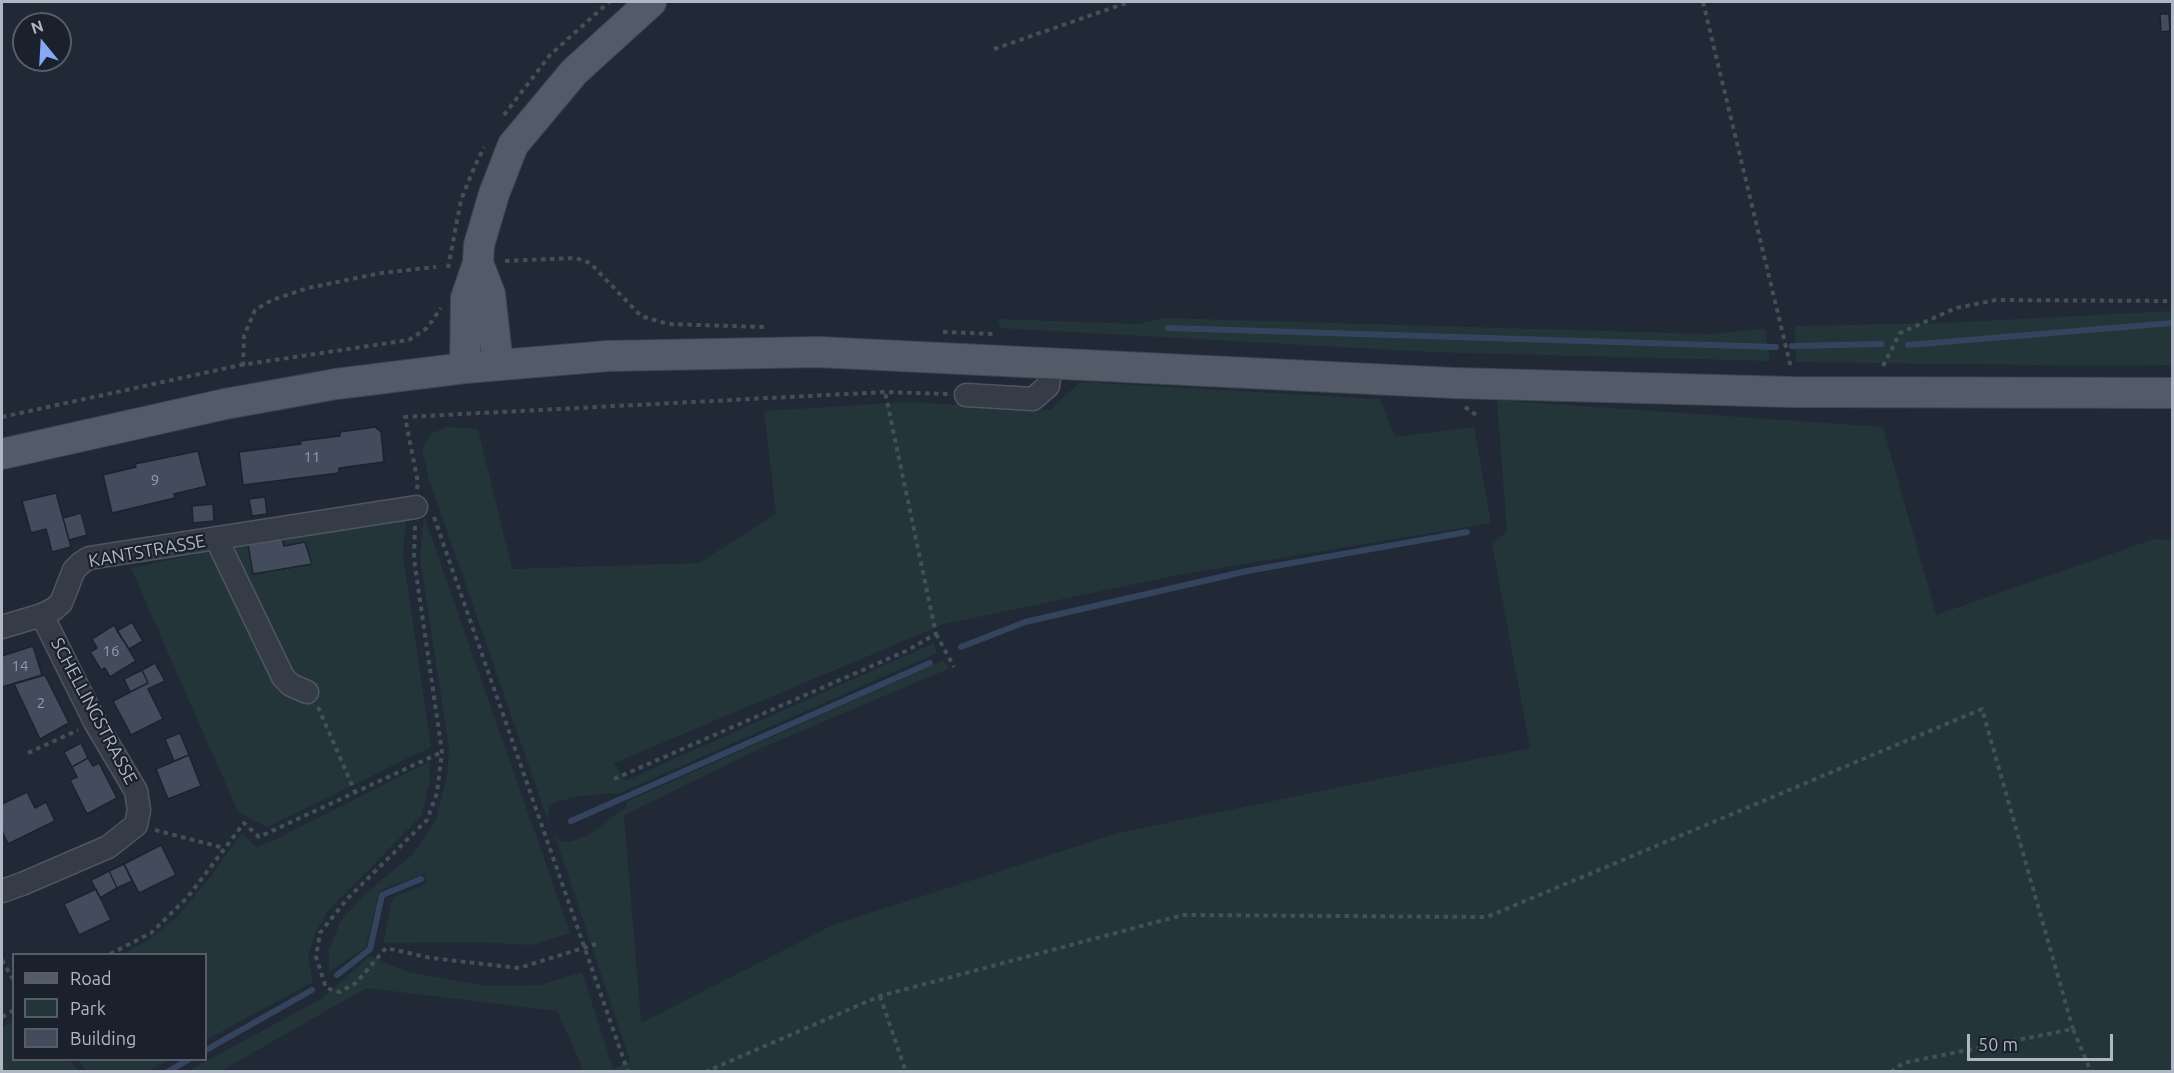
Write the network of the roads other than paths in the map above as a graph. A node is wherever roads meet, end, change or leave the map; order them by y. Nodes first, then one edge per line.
1 (651, 2) edge
2 (491, 262) junction
3 (1051, 363) junction
4 (498, 366) junction
5 (465, 368) junction
6 (2172, 393) edge
7 (966, 395) road end
8 (2, 454) edge
9 (416, 507) road end
10 (216, 538) junction
11 (42, 615) junction
12 (2, 627) edge
13 (307, 692) road end
14 (2, 891) edge

1 - 2 main road
2 - 4 main road
2 - 5 main road
3 - 4 main road
3 - 6 main road
3 - 7 street
4 - 5 main road
5 - 8 main road
9 - 10 street, KANTSTRASSE
10 - 11 street, KANTSTRASSE
10 - 13 street, KANTSTRASSE
11 - 12 street, KANTSTRASSE
11 - 14 street, SCHELLINGSTRASSE

